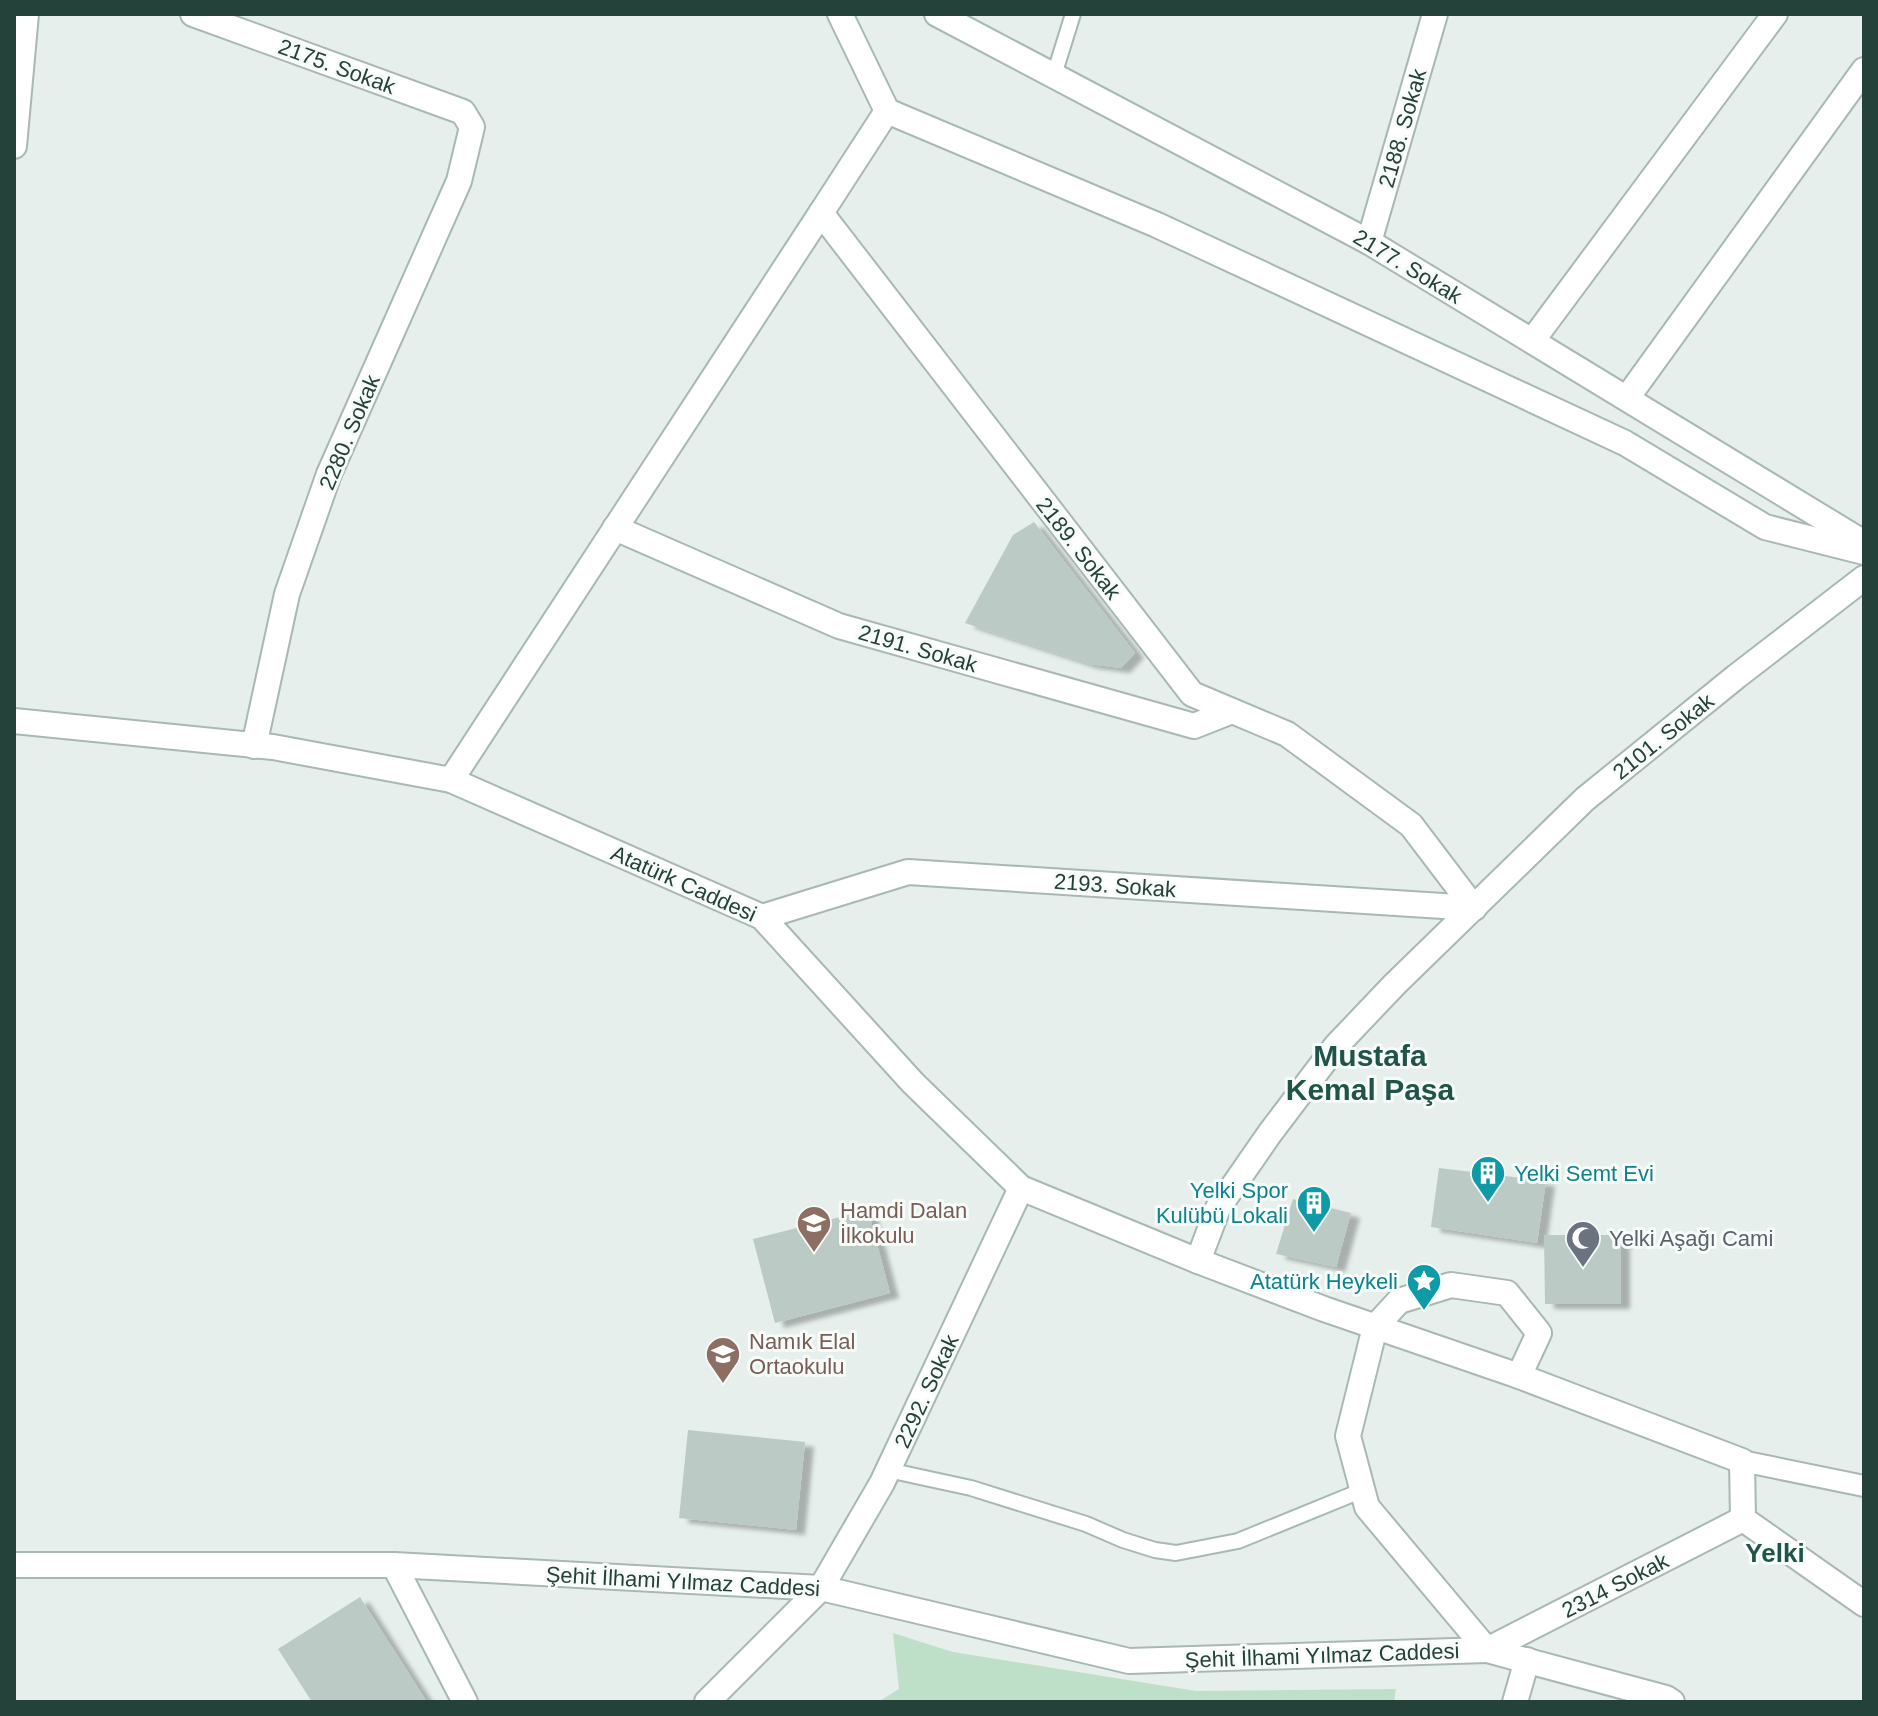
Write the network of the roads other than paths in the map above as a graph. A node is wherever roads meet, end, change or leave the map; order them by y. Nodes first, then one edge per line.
1 (26, 14) edge
2 (193, 14) edge
3 (840, 14) edge
4 (937, 14) edge
5 (1073, 14) edge
6 (1435, 14) edge
7 (1775, 14) edge
8 (1864, 70) edge
9 (1054, 75) junction
10 (887, 111) junction
11 (472, 127) joint
12 (14, 146) edge
13 (821, 213) junction
14 (1369, 242) junction
15 (1532, 341) junction
16 (1627, 398) junction
17 (615, 528) junction
18 (1864, 543) edge
19 (1864, 552) edge
20 (1864, 578) edge
21 (1232, 711) junction
22 (14, 721) edge
23 (254, 746) junction
24 (451, 780) junction
25 (1474, 908) junction
26 (762, 917) junction
27 (1021, 1188) junction
28 (1198, 1261) junction
29 (1375, 1327) junction
30 (1519, 1376) junction
31 (1742, 1461) junction
32 (888, 1470) junction
33 (1864, 1486) edge
34 (1363, 1490) junction
35 (1743, 1519) junction
36 (14, 1565) edge
37 (394, 1565) junction
38 (821, 1588) junction
39 (1864, 1604) edge
40 (1487, 1650) junction
41 (1527, 1660) junction
42 (465, 1702) edge
43 (707, 1702) edge
44 (1515, 1702) edge
45 (1672, 1702) edge

1 - 12 street
2 - 11 street, 2175. Sokak
3 - 10 street
4 - 9 street, 2177. Sokak
5 - 9 lane
6 - 14 street, 2188. Sokak
7 - 15 street
8 - 16 street
9 - 14 street, 2177. Sokak
10 - 13 street
10 - 19 street
11 - 23 street, 2280. Sokak
13 - 17 street
13 - 21 street, 2189. Sokak
14 - 15 street, 2177. Sokak
15 - 16 street, 2177. Sokak
16 - 18 street, 2177. Sokak
17 - 21 street, 2191. Sokak
17 - 24 street
20 - 25 street, 2101. Sokak
21 - 25 street, 2189. Sokak
22 - 23 street, Atatürk Caddesi
23 - 24 street, Atatürk Caddesi
24 - 26 street, Atatürk Caddesi
25 - 26 street, 2193. Sokak
25 - 28 street, 2101. Sokak
26 - 27 street, Atatürk Caddesi
27 - 28 street, Atatürk Caddesi
27 - 32 street, 2292. Sokak
28 - 29 street, Atatürk Caddesi
29 - 30 street, Atatürk Caddesi
29 - 30 street
29 - 34 street, Şehit İlhami Yılmaz Caddesi
30 - 31 street, Atatürk Caddesi
31 - 33 street
31 - 35 street
32 - 34 lane
32 - 38 street, 2292. Sokak
34 - 40 street, Şehit İlhami Yılmaz Caddesi
35 - 39 street
35 - 40 street, 2314 Sokak
36 - 37 street, Şehit İlhami Yılmaz Caddesi
37 - 38 street, Şehit İlhami Yılmaz Caddesi
37 - 42 street
38 - 40 street, Şehit İlhami Yılmaz Caddesi
38 - 43 street, 2292. Sokak
40 - 41 street, Şehit İlhami Yılmaz Caddesi
41 - 44 street
41 - 45 street, Şehit İlhami Yılmaz Caddesi

